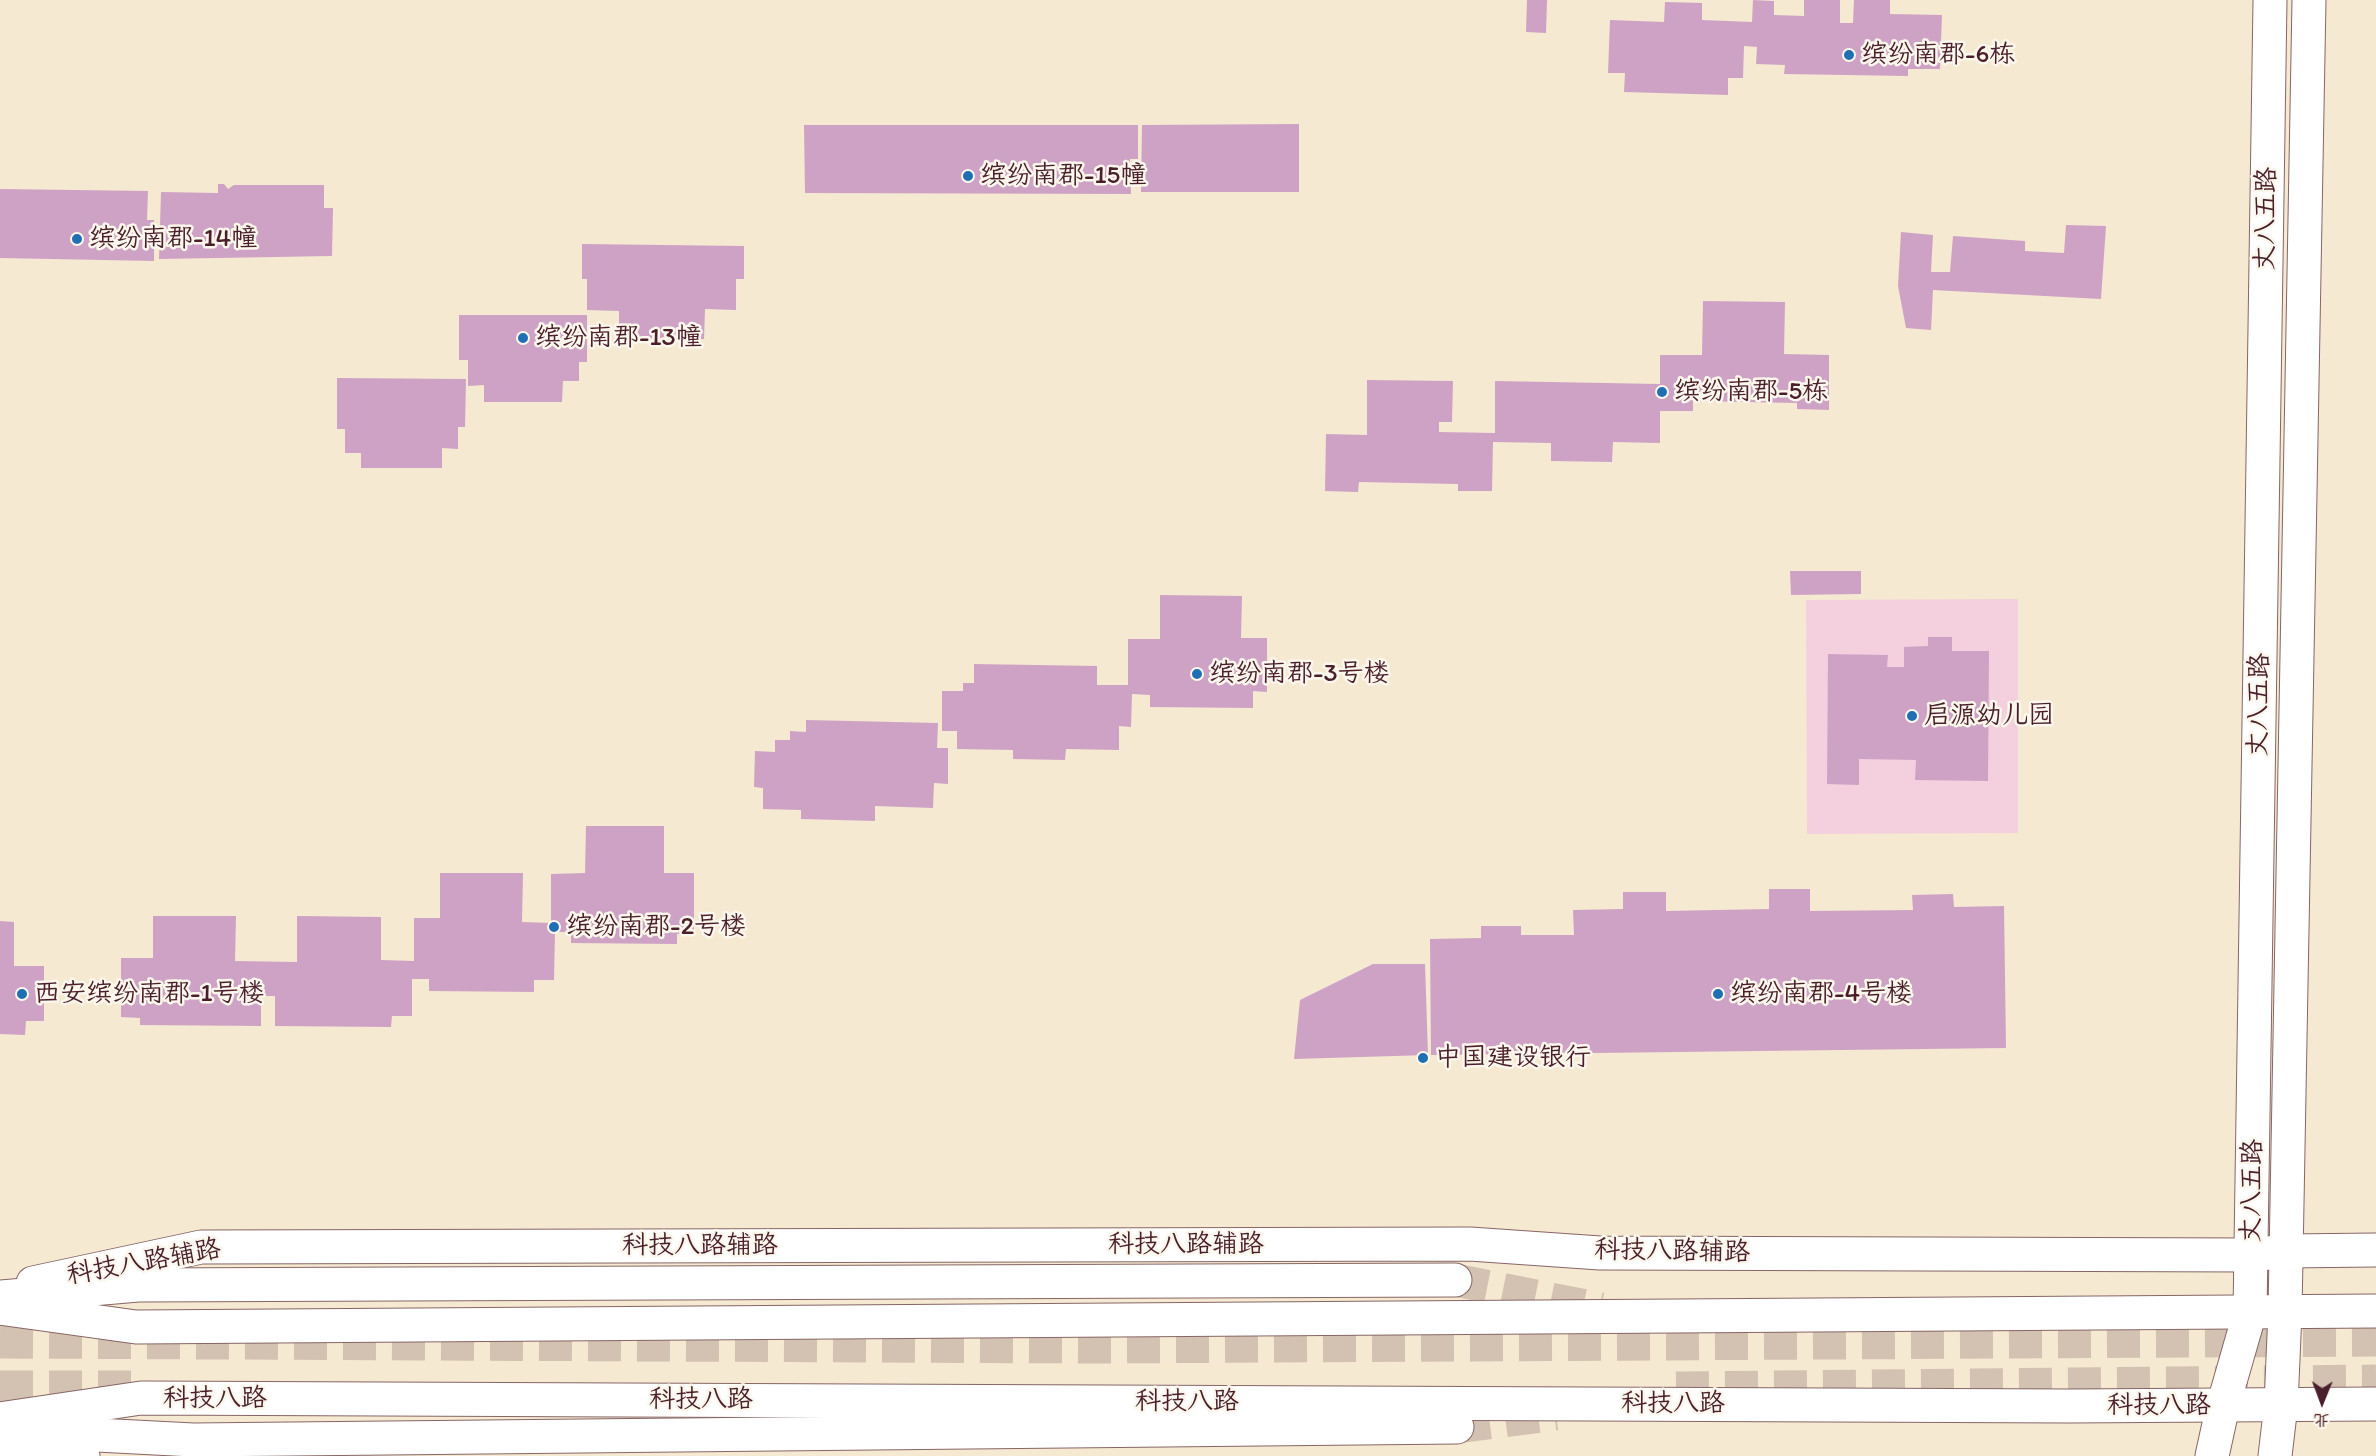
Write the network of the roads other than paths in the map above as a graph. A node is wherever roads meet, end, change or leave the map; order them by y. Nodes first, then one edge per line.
1 (2270, 0) edge
2 (2308, 0) edge
3 (2376, 1250) edge
4 (2286, 1251) junction
5 (2252, 1255) junction
6 (1455, 1280) tunnel mouth
7 (0, 1290) edge
8 (0, 1297) edge
9 (0, 1308) edge
10 (2376, 1311) edge
11 (2250, 1312) junction
12 (2284, 1312) junction
13 (2376, 1404) edge
14 (2281, 1405) junction
15 (2223, 1406) junction
16 (0, 1419) edge
17 (1457, 1428) tunnel mouth
18 (0, 1430) edge
19 (0, 1440) edge
20 (83, 1456) edge
21 (2212, 1456) edge
22 (2275, 1456) edge

1 - 5 main road, 丈八五路
2 - 4 main road, 丈八五路
3 - 4 main road, 科技八路辅路
4 - 5 main road, 科技八路辅路
4 - 12 main road, 丈八五路
5 - 7 main road, 科技八路辅路
5 - 11 main road, 丈八五路
6 - 8 main road
9 - 11 main road
10 - 12 main road
11 - 12 main road
11 - 15 main road, 丈八五路
12 - 14 main road, 丈八五路
13 - 14 main road, 科技八路
14 - 15 main road, 科技八路
14 - 22 main road, 丈八五路
15 - 16 main road, 科技八路
15 - 21 main road, 丈八五路
17 - 18 main road
19 - 20 main road

